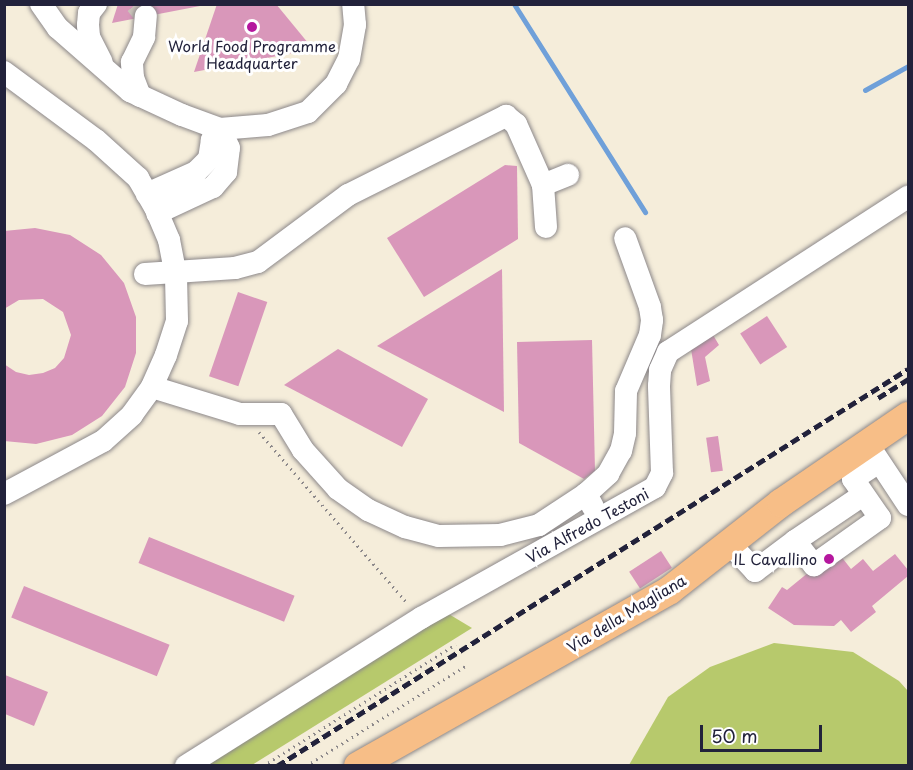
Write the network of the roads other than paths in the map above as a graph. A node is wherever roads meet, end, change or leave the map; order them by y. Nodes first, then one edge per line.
1 (41, 4) edge
2 (96, 4) edge
3 (353, 4) edge
4 (146, 16) dead end
5 (104, 69) junction
6 (4, 72) edge
7 (135, 94) junction
8 (220, 129) junction
9 (568, 175) dead end
10 (543, 185) junction
11 (909, 197) edge
12 (152, 204) junction
13 (546, 227) dead end
14 (625, 238) dead end
15 (144, 274) dead end
16 (176, 274) junction
17 (152, 387) junction
18 (909, 416) edge
19 (873, 452) junction
20 (4, 494) edge
21 (586, 494) junction
22 (909, 505) edge
23 (600, 518) junction
24 (730, 544) junction
25 (186, 765) edge
26 (358, 765) edge

1 - 5 street
2 - 5 street
3 - 8 street
4 - 7 street
5 - 7 street
6 - 12 street
7 - 8 street
8 - 12 street
9 - 10 street
10 - 13 street
10 - 16 street
11 - 23 street, Via Alfredo Testoni
12 - 16 street
14 - 21 street
15 - 16 street
16 - 17 street
17 - 20 street
17 - 21 street
18 - 19 main road, Via della Magliana
19 - 22 street
19 - 24 main road, Via della Magliana
19 - 24 street
21 - 23 street
23 - 25 street, Via Alfredo Testoni
24 - 26 main road, Via della Magliana

